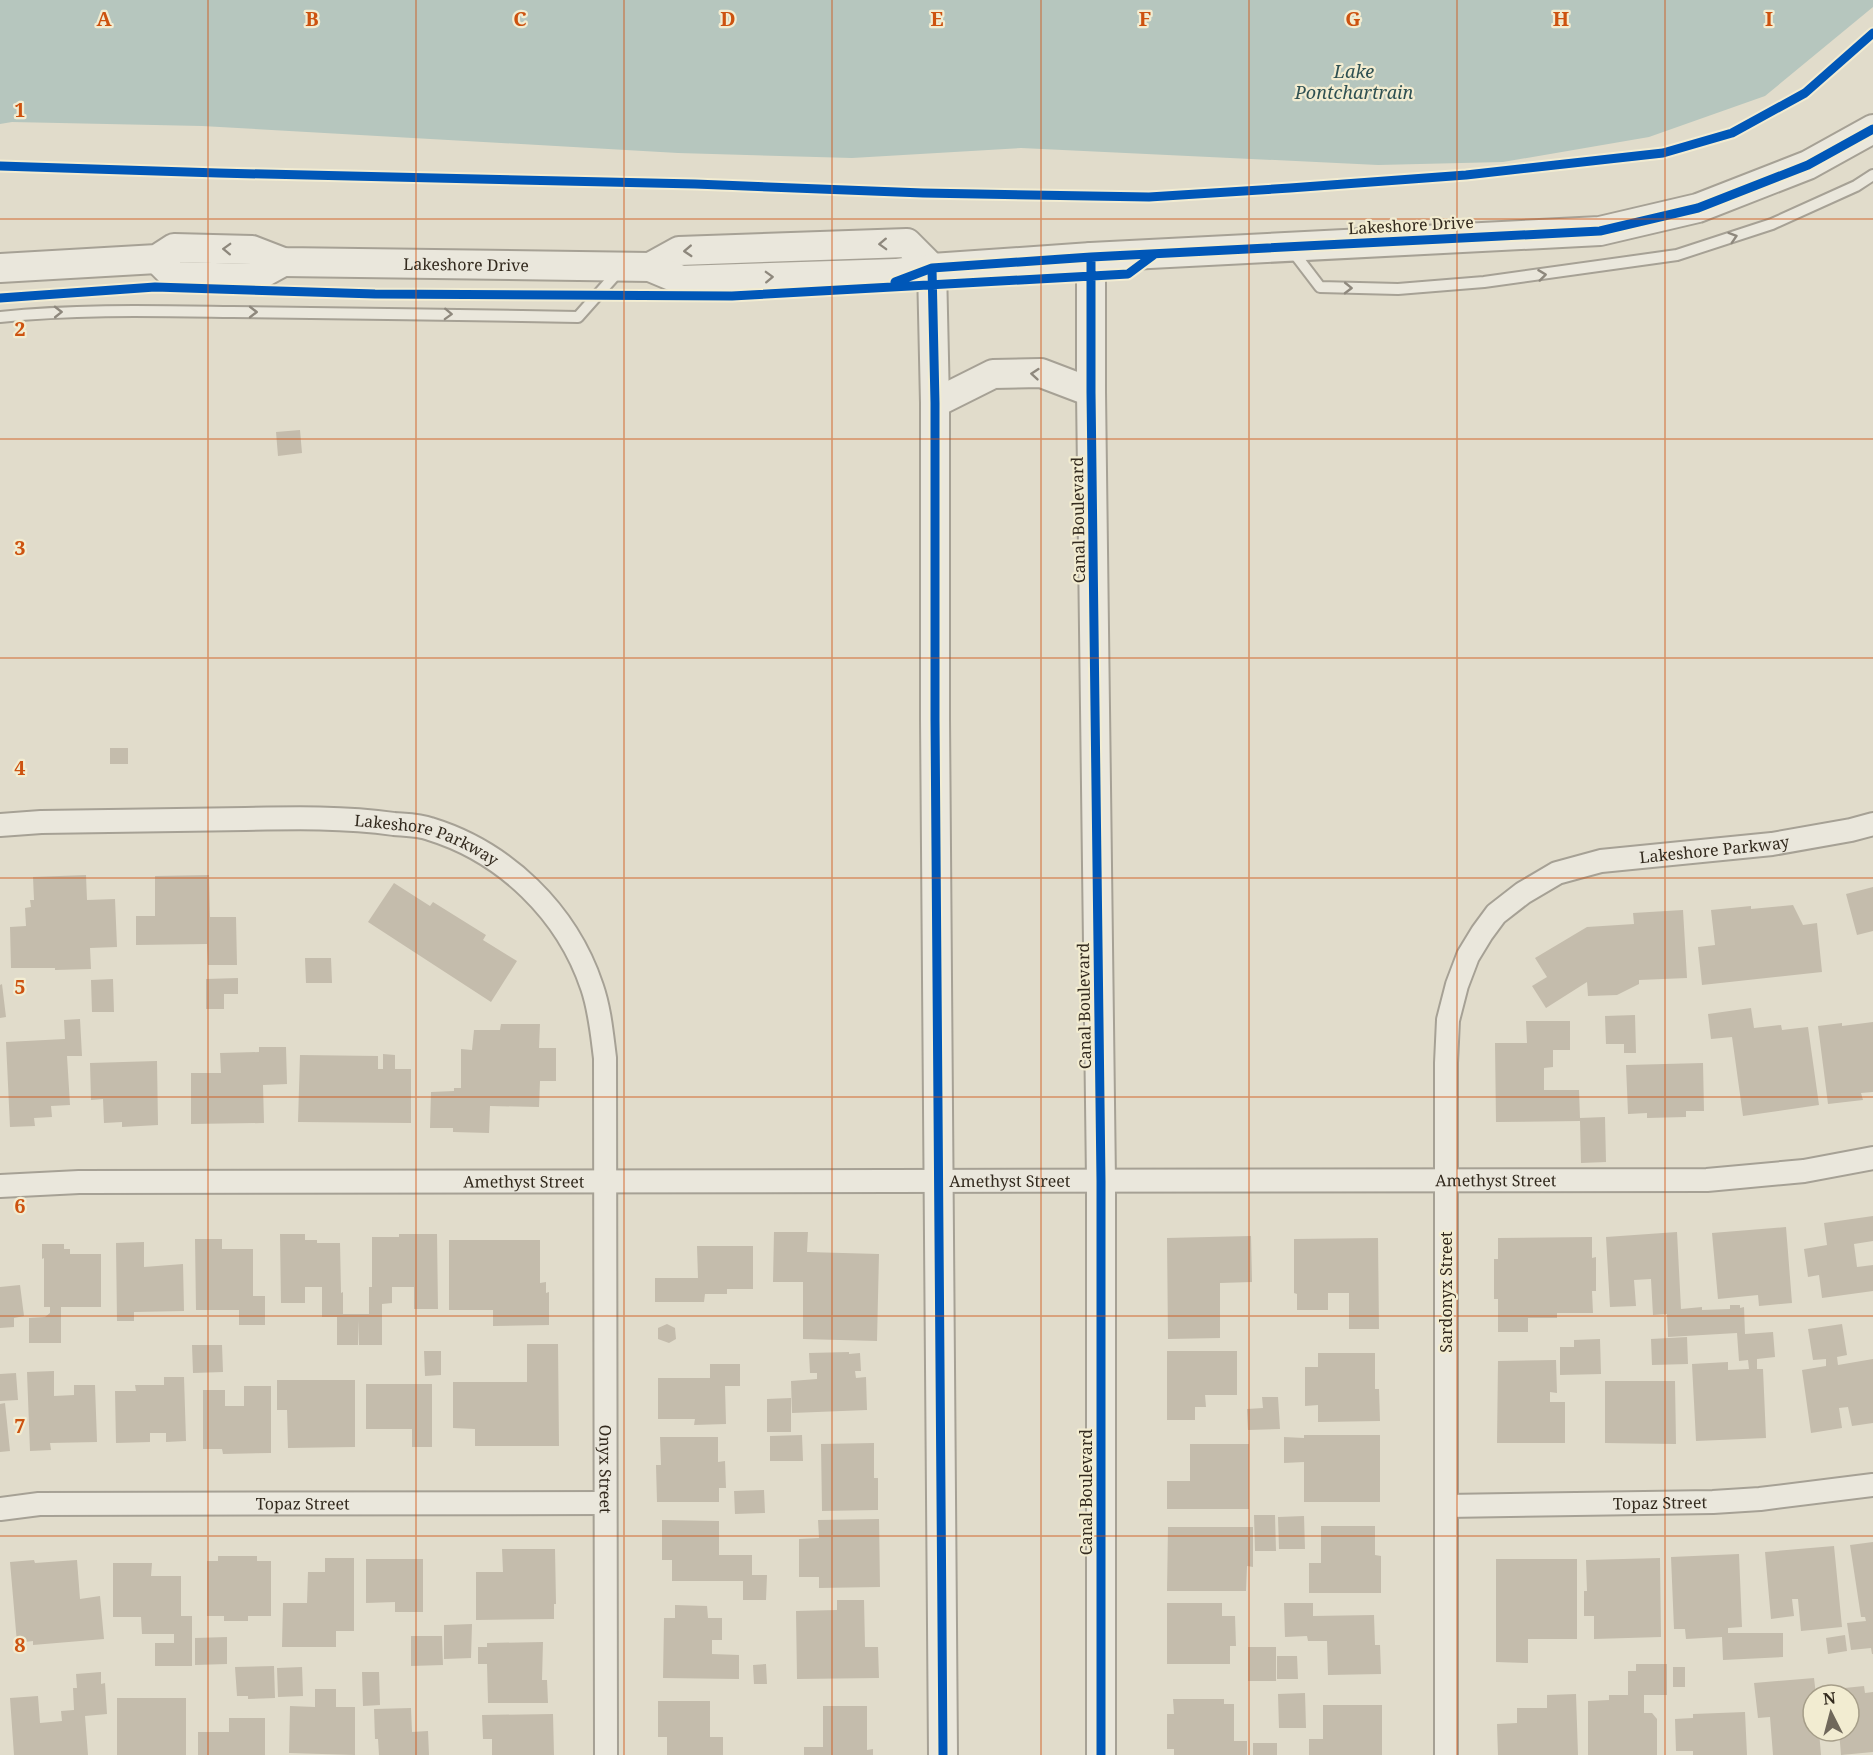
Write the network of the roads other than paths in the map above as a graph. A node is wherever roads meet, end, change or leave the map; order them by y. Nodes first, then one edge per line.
1 (1873, 129) edge
2 (1873, 175) edge
3 (1289, 247) junction
4 (1091, 257) junction
5 (637, 267) junction
6 (0, 268) edge
7 (932, 268) junction
8 (0, 317) edge
9 (1091, 392) junction
10 (935, 403) junction
11 (1873, 824) edge
12 (0, 825) edge
13 (1557, 873) joint
14 (1873, 1158) edge
15 (939, 1180) junction
16 (1101, 1181) junction
17 (1446, 1181) junction
18 (605, 1182) junction
19 (0, 1186) edge
20 (1873, 1485) edge
21 (605, 1503) junction
22 (1446, 1506) junction
23 (0, 1509) edge
24 (606, 1755) edge
25 (943, 1755) edge
26 (1101, 1755) edge
27 (1446, 1755) edge

1 - 3 street, Lakeshore Drive
3 -> 2 lane
3 - 4 street, Lakeshore Drive
4 - 7 street, Lakeshore Drive
4 - 9 street, Canal Boulevard
5 - 6 street, Lakeshore Drive
5 - 7 street, Lakeshore Drive
8 -> 5 lane
7 - 10 street
9 -> 10 street
9 - 16 street, Canal Boulevard
10 - 15 street
11 - 13 street, Lakeshore Parkway
12 - 18 street, Lakeshore Parkway
13 - 17 street, Sardonyx Street
14 - 17 street, Amethyst Street
15 - 16 street, Amethyst Street
15 - 18 street, Amethyst Street
15 - 25 street
16 - 17 street, Amethyst Street
16 - 26 street, Canal Boulevard
17 - 22 street, Sardonyx Street
18 - 19 street, Amethyst Street
18 - 21 street, Onyx Street
20 - 22 street, Topaz Street
21 - 23 street, Topaz Street
21 - 24 street, Onyx Street
22 - 27 street, Sardonyx Street

